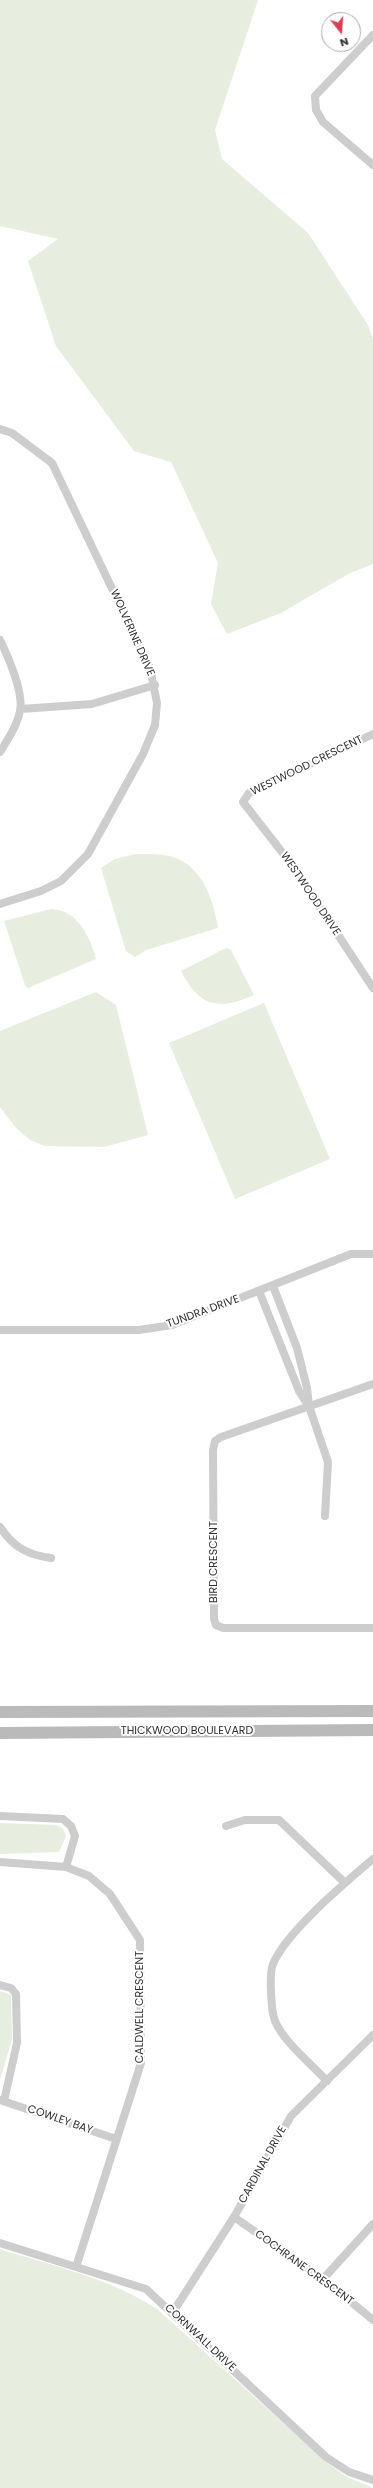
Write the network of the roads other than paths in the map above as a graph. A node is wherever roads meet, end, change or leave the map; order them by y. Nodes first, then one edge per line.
1 (373, 35) edge
2 (373, 165) edge
3 (0, 429) edge
4 (0, 640) edge
5 (155, 685) junction
6 (21, 709) junction
7 (373, 734) edge
8 (0, 752) edge
9 (243, 802) joint
10 (0, 904) edge
11 (373, 988) edge
12 (373, 1254) edge
13 (273, 1286) junction
14 (259, 1291) junction
15 (0, 1330) edge
16 (297, 1348) junction
17 (284, 1353) junction
18 (373, 1384) edge
19 (309, 1406) junction
20 (325, 1516) dead end
21 (0, 1526) edge
22 (51, 1558) dead end
23 (373, 1628) edge
24 (373, 1711) edge
25 (0, 1712) edge
26 (373, 1730) edge
27 (0, 1732) edge
28 (0, 1816) edge
29 (226, 1826) dead end
30 (373, 1858) edge
31 (0, 1862) edge
32 (66, 1867) junction
33 (345, 1883) junction
34 (0, 1985) edge
35 (373, 2034) edge
36 (327, 2081) junction
37 (2, 2100) edge
38 (116, 2139) junction
39 (234, 2217) junction
40 (373, 2224) edge
41 (0, 2243) edge
42 (76, 2267) junction
43 (323, 2279) junction
44 (173, 2312) junction
45 (373, 2320) edge
46 (373, 2480) edge

1 - 2 street
3 - 5 street, WOLVERINE DRIVE
4 - 6 street
5 - 6 street
5 - 10 street, WOLVERINE DRIVE
6 - 8 street
7 - 9 street, WESTWOOD CRESCENT
9 - 11 street, WESTWOOD DRIVE
12 - 13 street, TUNDRA DRIVE
13 - 14 street, TUNDRA DRIVE
13 - 16 street
14 - 15 street, TUNDRA DRIVE
14 - 17 street
16 - 17 street
16 - 19 street
17 - 19 street
18 - 19 street, BIRD CRESCENT
19 - 20 street
19 - 23 street, BIRD CRESCENT
21 - 22 street
24 - 25 main road, THICKWOOD BOULEVARD
26 - 27 main road, THICKWOOD BOULEVARD
28 - 32 street
29 - 33 street
30 - 33 street
31 - 32 street, CALDWELL CRESCENT
32 - 38 street, CALDWELL CRESCENT
33 - 36 street
34 - 37 street, COWLEY BAY
35 - 36 street, CARDINAL DRIVE
36 - 39 street, CARDINAL DRIVE
37 - 38 street, COWLEY BAY
38 - 42 street, CALDWELL CRESCENT
39 - 43 street, COCHRANE CRESCENT
39 - 44 street, CARDINAL DRIVE
40 - 43 street
41 - 42 street, CORNWALL DRIVE
42 - 44 street, CORNWALL DRIVE
43 - 45 street, COCHRANE CRESCENT
44 - 46 street, CORNWALL DRIVE

